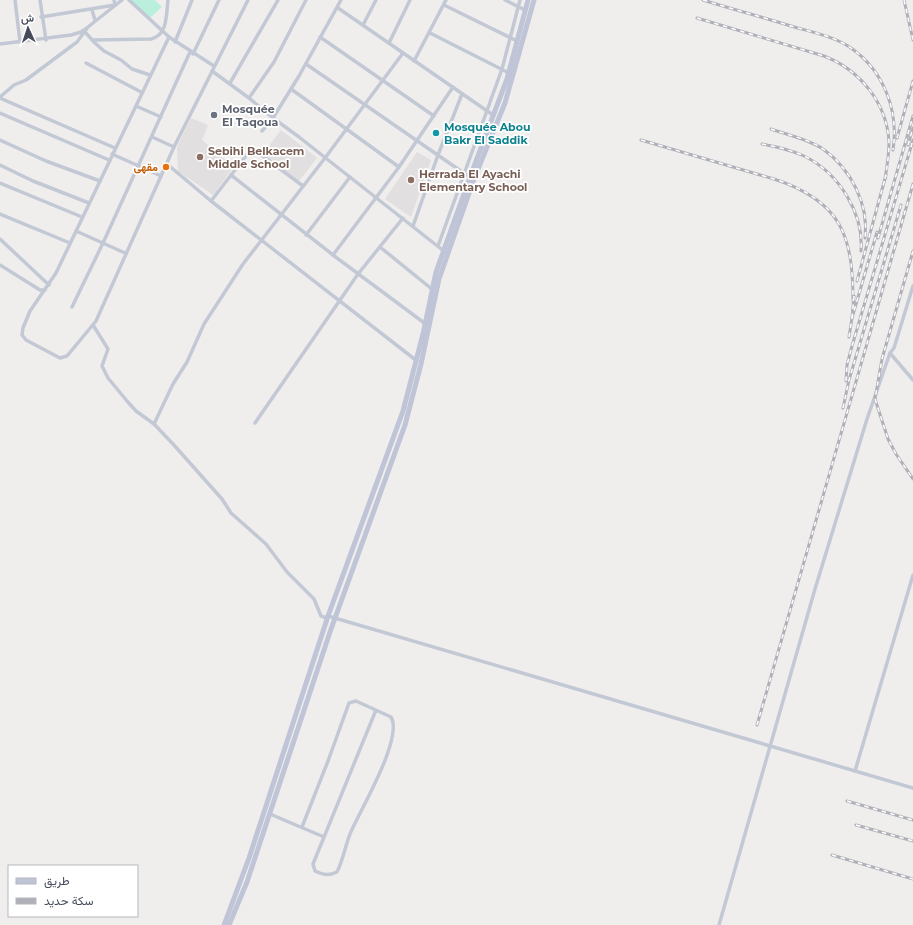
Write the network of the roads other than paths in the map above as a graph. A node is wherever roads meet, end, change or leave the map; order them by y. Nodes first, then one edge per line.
1 (15, 0) edge
2 (40, 0) edge
3 (114, 0) edge
4 (122, 0) edge
5 (129, 0) edge
6 (168, 0) edge
7 (192, 0) edge
8 (219, 0) edge
9 (248, 0) edge
10 (278, 0) edge
11 (306, 0) edge
12 (342, 0) edge
13 (376, 0) edge
14 (410, 0) edge
15 (446, 0) edge
16 (506, 0) edge
17 (520, 0) edge
18 (528, 0) edge
19 (534, 0) edge
20 (115, 5) junction
21 (444, 5) junction
22 (518, 6) junction
23 (338, 8) junction
24 (92, 10) junction
25 (526, 10) junction
26 (42, 17) junction
27 (95, 20) junction
28 (363, 25) junction
29 (88, 27) junction
30 (85, 32) junction
31 (163, 32) junction
32 (430, 33) junction
33 (169, 37) junction
34 (320, 37) junction
35 (511, 38) junction
36 (46, 40) junction
37 (92, 40) junction
38 (517, 41) junction
39 (20, 42) junction
40 (175, 42) junction
41 (389, 43) junction
42 (0, 44) edge
43 (192, 53) junction
44 (403, 53) junction
45 (414, 61) junction
46 (86, 63) dead end
47 (306, 64) junction
48 (214, 66) junction
49 (502, 69) junction
50 (212, 71) junction
51 (509, 73) junction
52 (150, 75) junction
53 (383, 80) junction
54 (230, 83) junction
55 (453, 88) junction
56 (291, 89) junction
57 (142, 92) junction
58 (462, 94) junction
59 (0, 98) edge
60 (249, 98) junction
61 (365, 104) junction
62 (136, 106) junction
63 (488, 111) junction
64 (0, 113) edge
65 (493, 115) junction
66 (434, 116) junction
67 (161, 117) junction
68 (272, 118) junction
69 (347, 128) junction
70 (262, 131) dead end
71 (152, 136) junction
72 (0, 140) edge
73 (417, 141) junction
74 (174, 147) junction
75 (115, 148) junction
76 (112, 154) junction
77 (438, 155) junction
78 (325, 158) junction
79 (109, 160) junction
80 (167, 164) junction
81 (0, 165) edge
82 (138, 166) junction
83 (399, 167) junction
84 (464, 173) junction
85 (230, 175) junction
86 (161, 176) junction
87 (350, 177) junction
88 (472, 178) junction
89 (100, 181) junction
90 (0, 183) edge
91 (303, 186) junction
92 (377, 198) junction
93 (211, 201) junction
94 (89, 203) junction
95 (0, 214) edge
96 (280, 214) junction
97 (82, 217) junction
98 (403, 218) junction
99 (412, 226) junction
100 (76, 230) junction
101 (306, 235) junction
102 (0, 239) edge
103 (261, 239) junction
104 (70, 243) junction
105 (104, 243) junction
106 (380, 246) junction
107 (438, 246) junction
108 (446, 252) junction
109 (125, 253) junction
110 (333, 256) junction
111 (0, 265) edge
112 (358, 274) junction
113 (49, 285) junction
114 (913, 286) edge
115 (45, 290) junction
116 (434, 290) junction
117 (339, 301) junction
118 (72, 307) dead end
119 (93, 325) junction
120 (427, 325) junction
121 (890, 353) junction
122 (419, 362) junction
123 (913, 380) edge
124 (255, 423) dead end
125 (154, 424) junction
126 (913, 575) edge
127 (328, 617) junction
128 (336, 618) junction
129 (376, 710) junction
130 (770, 746) junction
131 (855, 771) junction
132 (913, 788) edge
133 (270, 814) junction
134 (302, 827) junction
135 (324, 837) junction
136 (224, 925) edge
137 (229, 925) edge
138 (719, 925) edge

1 - 39 street
2 - 26 street
3 - 20 street
4 - 20 street
5 - 31 street
6 - 31 street
7 - 40 street
8 - 43 street
9 - 48 street
10 - 54 street
11 - 60 street
12 - 23 street
13 - 28 street
14 - 41 street
15 - 21 street
16 - 22 street
17 - 22 street
18 - 25 main road
19 - 88 main road
20 - 24 street
20 - 27 street
21 - 32 street
21 - 35 street
22 - 25 street
22 - 35 street
23 - 28 street
23 - 34 street
24 - 26 street
24 - 27 street
25 - 38 main road
26 - 36 street
27 - 29 street
28 - 41 street
29 - 30 street
29 - 36 street
30 - 37 street
30 - 59 street
31 - 33 street
31 - 37 street
32 - 45 street
32 - 49 street
33 - 40 street
33 - 52 street
34 - 47 street
34 - 53 street
35 - 38 street
35 - 49 street
36 - 39 street
37 - 52 street
38 - 51 main road
39 - 42 street
40 - 43 street
41 - 44 street
43 - 48 street
43 - 67 street
44 - 45 street
44 - 53 street
45 - 55 street
46 - 57 street
47 - 56 street
47 - 61 street
48 - 50 street
49 - 51 street
49 - 63 street
50 - 54 street
50 - 74 street
51 - 65 main road
52 - 57 street
53 - 61 street
53 - 66 street
54 - 60 street
55 - 58 street
55 - 66 street
56 - 68 street
56 - 69 street
57 - 62 street
58 - 63 street
58 - 77 street
59 - 75 street
60 - 68 street
61 - 69 street
61 - 73 street
62 - 67 street
62 - 75 street
63 - 65 street
63 - 84 street
64 - 79 street
65 - 88 main road
66 - 73 street
67 - 71 street
68 - 70 street
68 - 78 street
69 - 78 street
69 - 83 street
71 - 74 street
71 - 82 street
72 - 89 street
73 - 77 street
73 - 83 street
74 - 80 street
75 - 76 street
76 - 79 street
76 - 82 street
77 - 84 street
77 - 99 street
78 - 87 street
78 - 91 street
79 - 89 street
80 - 86 street
80 - 93 street
81 - 94 street
82 - 86 street
82 - 105 street
83 - 92 street
84 - 88 street
84 - 107 street
85 - 91 street
85 - 93 street
85 - 96 street
86 - 109 street
87 - 92 street
87 - 101 street
88 - 108 main road
89 - 94 street
90 - 97 street
91 - 96 street
92 - 98 street
92 - 110 street
93 - 103 street
94 - 97 street
95 - 104 street
96 - 101 street
96 - 103 street
97 - 100 street
98 - 99 street
98 - 106 street
99 - 107 street
100 - 104 street
100 - 105 street
101 - 110 street
102 - 113 street
103 - 117 street
103 - 125 street
104 - 113 street
105 - 109 street
105 - 118 street
106 - 112 street
106 - 116 street
107 - 108 street
108 - 116 main road
109 - 119 street
110 - 112 street
111 - 115 street
112 - 117 street
112 - 120 street
113 - 115 street
114 - 121 street
115 - 119 street
116 - 120 main road
117 - 122 street
117 - 124 street
119 - 125 street
120 - 122 main road
121 - 123 street
121 - 130 street
122 - 127 main road
122 - 128 main road
125 - 127 street
126 - 131 street
127 - 128 street
127 - 136 main road
128 - 130 street
128 - 133 main road
129 - 134 street
129 - 135 street
129 - 135 street
130 - 131 street
130 - 138 street
131 - 132 street
133 - 134 street
133 - 137 main road
134 - 135 street

